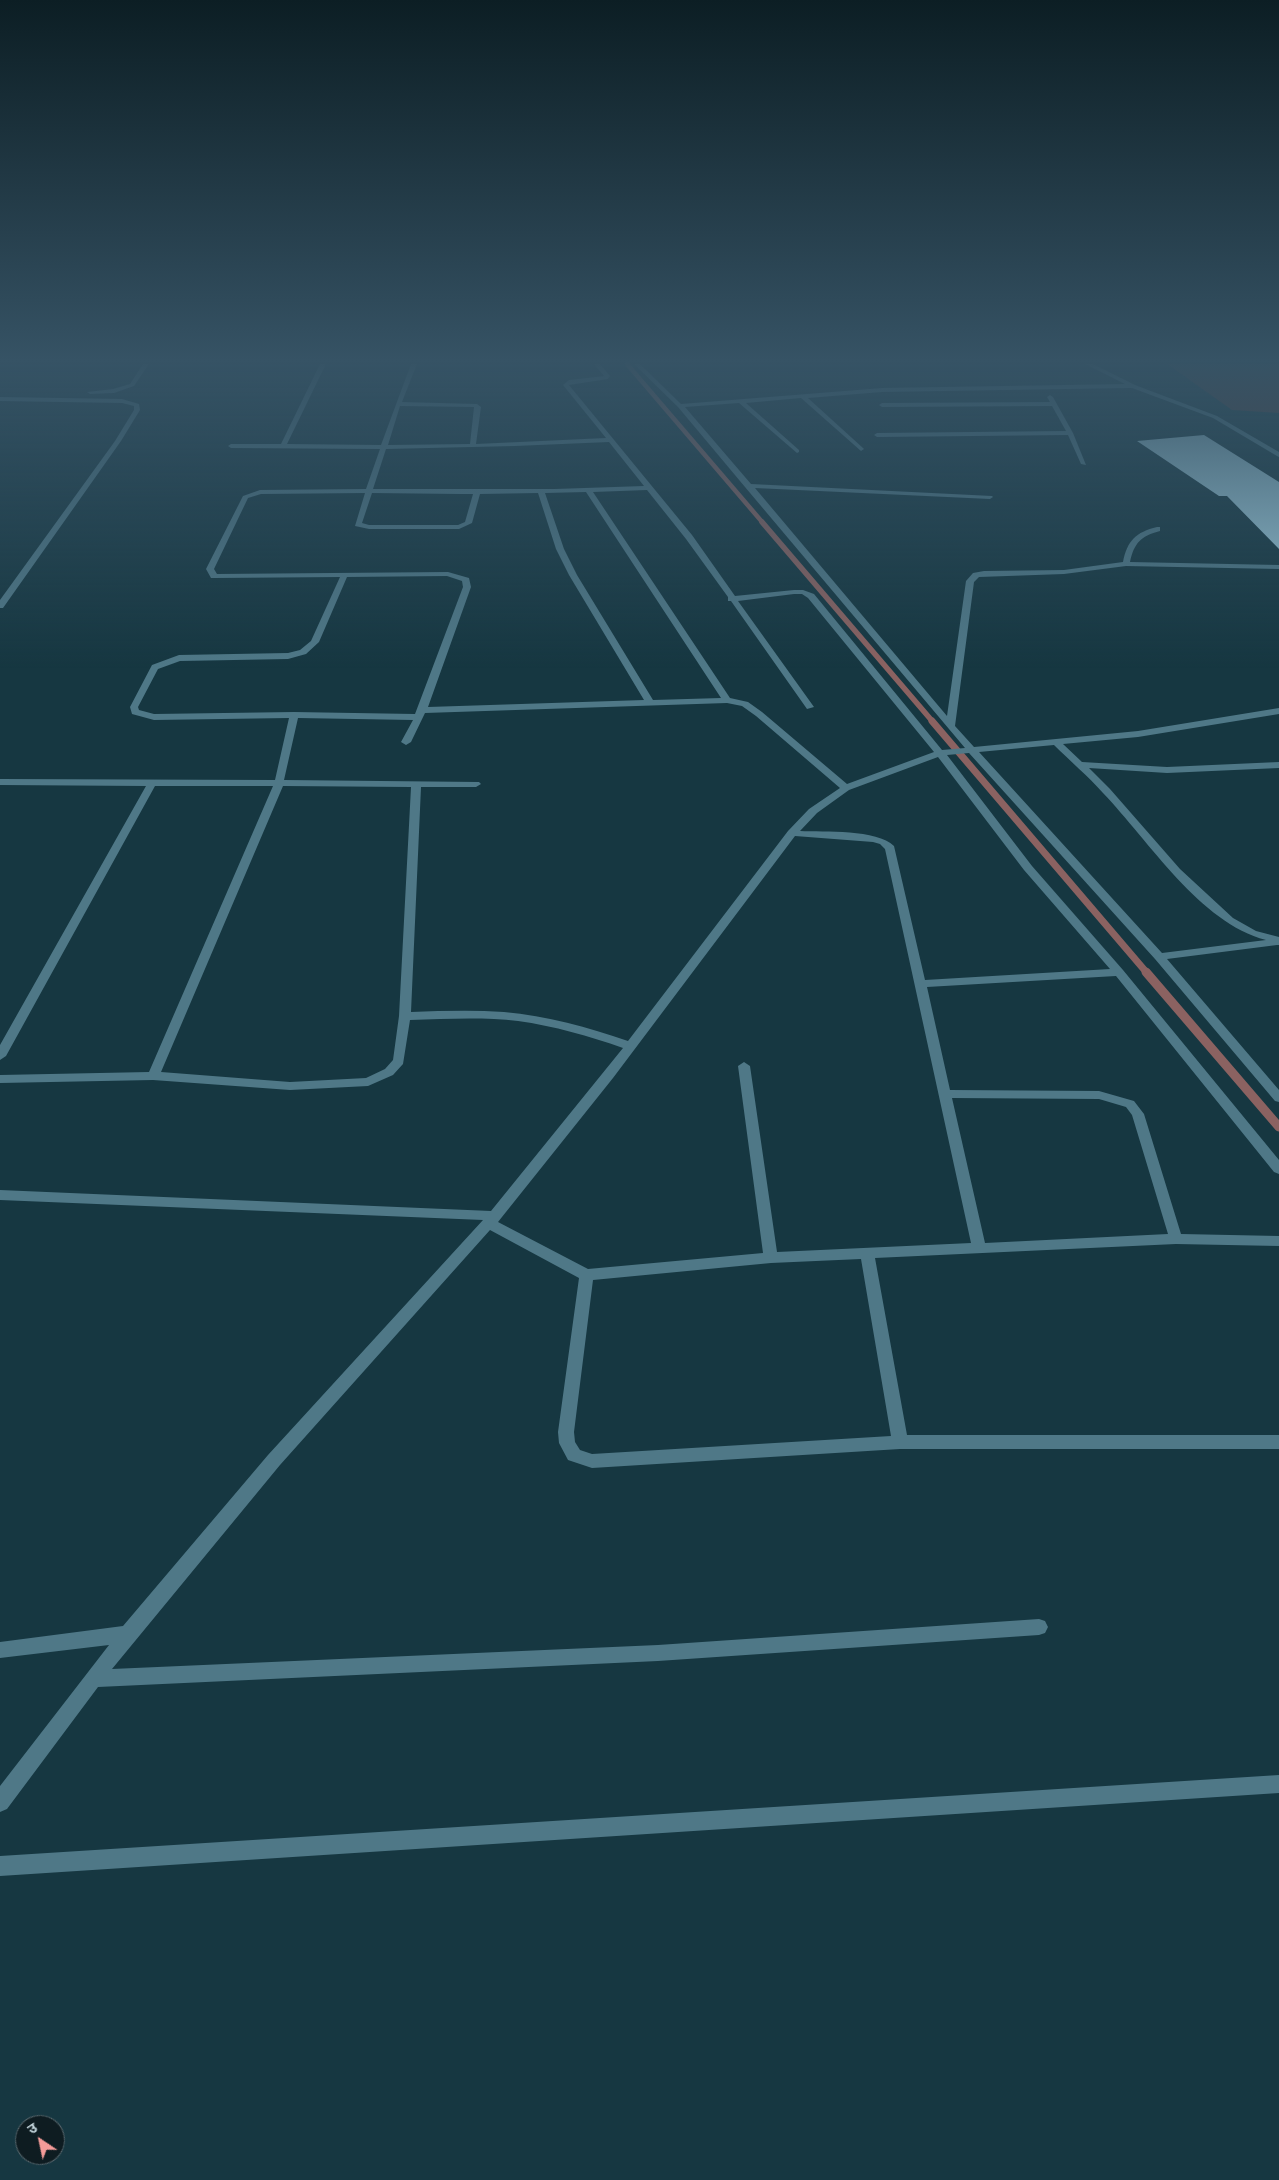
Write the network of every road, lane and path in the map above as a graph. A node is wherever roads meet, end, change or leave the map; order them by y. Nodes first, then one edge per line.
1 (100, 466) edge
2 (377, 466) edge
3 (631, 466) edge
4 (730, 466) edge
5 (747, 486) junction
6 (650, 488) junction
7 (370, 490) junction
8 (478, 491) junction
9 (589, 491) junction
10 (541, 492) junction
11 (990, 497) dead end
12 (1157, 529) dead end
13 (1126, 564) junction
14 (1279, 567) edge
15 (344, 576) junction
16 (731, 599) junction
17 (0, 606) edge
18 (727, 700) junction
19 (650, 702) junction
20 (810, 707) dead end
21 (1279, 711) edge
22 (420, 714) junction
23 (294, 715) junction
24 (950, 726) junction
25 (406, 742) dead end
26 (1057, 743) junction
27 (969, 750) junction
28 (944, 752) junction
29 (1082, 765) junction
30 (1279, 766) edge
31 (0, 782) edge
32 (279, 783) junction
33 (152, 784) junction
34 (416, 784) junction
35 (476, 784) dead end
36 (846, 788) junction
37 (792, 833) junction
38 (1279, 941) edge
39 (1159, 957) junction
40 (1119, 972) junction
41 (920, 984) junction
42 (405, 1016) junction
43 (630, 1046) junction
44 (0, 1056) edge
45 (744, 1066) dead end
46 (153, 1076) junction
47 (0, 1079) edge
48 (944, 1094) junction
49 (1279, 1098) edge
50 (1279, 1169) edge
51 (0, 1195) edge
52 (492, 1220) junction
53 (1176, 1239) junction
54 (1279, 1241) edge
55 (979, 1248) junction
56 (868, 1254) junction
57 (771, 1258) junction
58 (586, 1275) junction
59 (900, 1442) junction
60 (1279, 1442) edge
61 (1039, 1627) dead end
62 (128, 1634) junction
63 (0, 1650) edge
64 (93, 1679) junction
65 (1279, 1784) edge
66 (0, 1802) edge
67 (0, 1866) edge

1 - 17 street
2 - 7 street
3 - 6 street
4 - 5 street
5 - 11 street
5 - 24 street
6 - 9 street
6 - 16 street
7 - 8 street
7 - 8 street
7 - 15 street
8 - 10 street
9 - 10 street
9 - 18 street
10 - 19 street
12 - 13 street
13 - 14 street
13 - 24 street
15 - 22 street
15 - 23 street
16 - 20 street
16 - 28 street
18 - 19 street
18 - 36 street
19 - 22 street
21 - 26 street
22 - 23 street
22 - 25 street
23 - 32 street
24 - 27 street
26 - 27 street
26 - 29 street
27 - 28 street
27 - 39 street
28 - 36 street
28 - 40 street
29 - 30 street
29 - 38 street
31 - 33 street
32 - 33 street
32 - 34 street
32 - 46 street
33 - 44 street
34 - 35 street
34 - 42 street
36 - 37 street
37 - 41 street
37 - 43 street
38 - 39 street
39 - 49 street
40 - 41 street
40 - 50 street
41 - 48 street
42 - 43 street
42 - 46 street
43 - 52 street
45 - 57 street
46 - 47 street
48 - 53 street
48 - 55 street
51 - 52 street
52 - 58 street
52 - 62 street
53 - 54 street
53 - 55 street
55 - 56 street
56 - 57 street
56 - 59 street
57 - 58 street
58 - 59 street
59 - 60 street
61 - 64 street
62 - 63 street
62 - 64 street
64 - 66 street
65 - 67 street

